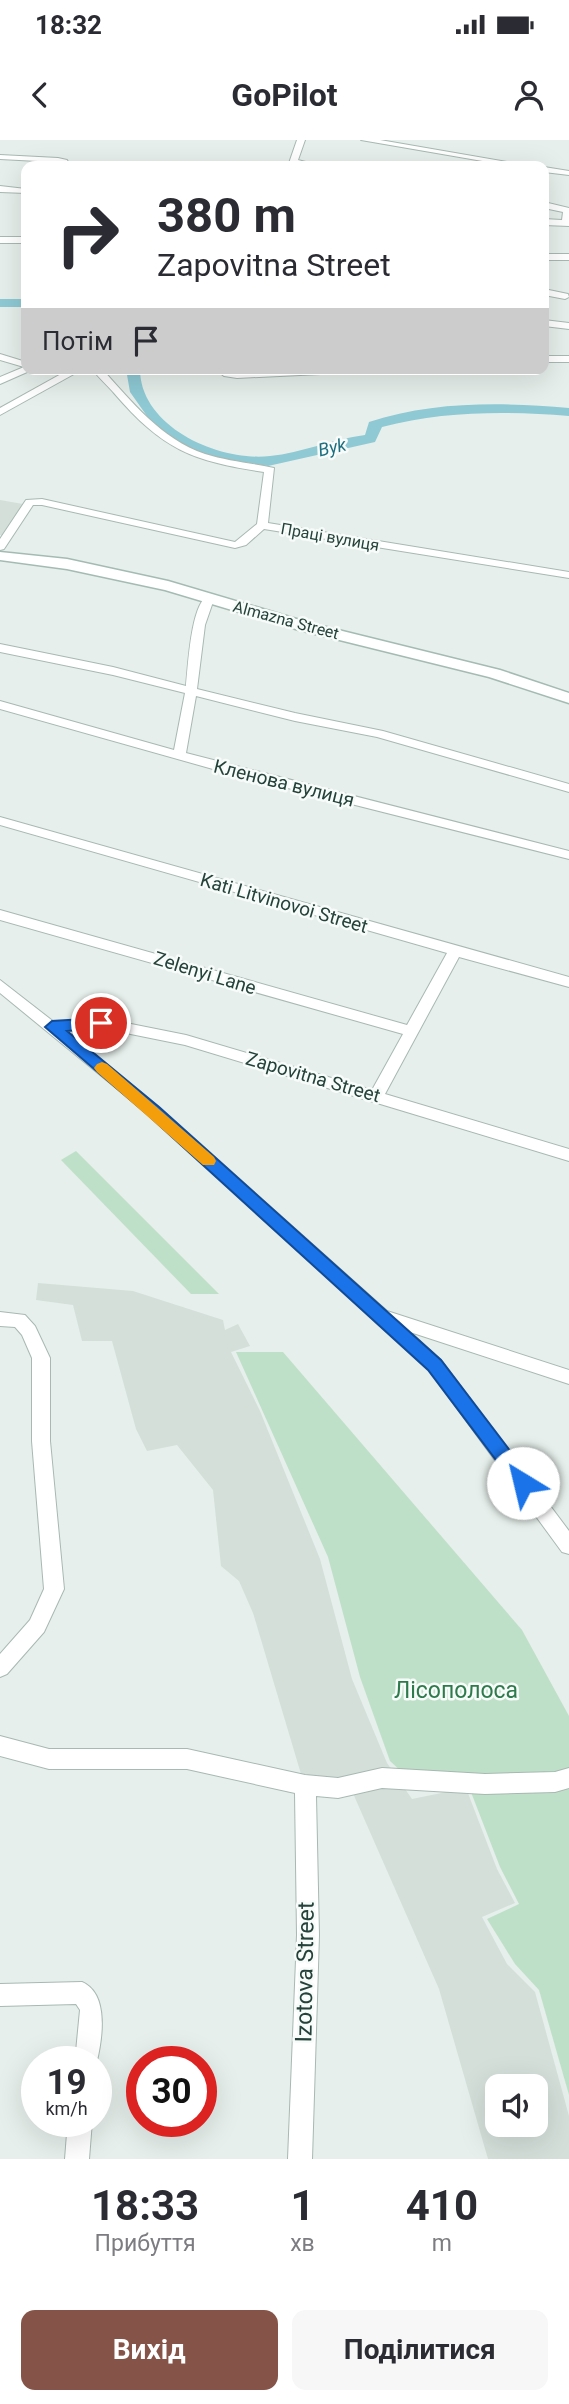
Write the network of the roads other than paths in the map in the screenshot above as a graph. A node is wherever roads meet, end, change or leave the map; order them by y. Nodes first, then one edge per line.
1 (301, 140) edge
2 (365, 140) edge
3 (0, 157) edge
4 (61, 161) edge
5 (294, 161) edge
6 (495, 161) edge
7 (549, 170) edge
8 (569, 173) edge
9 (0, 189) edge
10 (21, 191) edge
11 (549, 206) edge
12 (549, 222) edge
13 (567, 223) edge
14 (0, 240) edge
15 (21, 240) edge
16 (549, 257) edge
17 (569, 257) edge
18 (549, 293) edge
19 (565, 296) dead end
20 (549, 324) edge
21 (569, 326) edge
22 (0, 357) edge
23 (549, 359) edge
24 (569, 359) edge
25 (21, 365) edge
26 (21, 370) edge
27 (67, 375) edge
28 (102, 375) edge
29 (0, 381) edge
30 (0, 412) edge
31 (262, 525) junction
32 (0, 547) edge
33 (0, 556) edge
34 (569, 575) edge
35 (208, 599) junction
36 (0, 648) edge
37 (191, 691) junction
38 (569, 698) edge
39 (0, 705) edge
40 (179, 755) junction
41 (569, 788) edge
42 (0, 821) edge
43 (569, 855) edge
44 (0, 915) edge
45 (456, 950) junction
46 (569, 982) edge
47 (0, 985) edge
48 (52, 1027) junction
49 (410, 1031) junction
50 (376, 1096) junction
51 (569, 1155) edge
52 (382, 1316) junction
53 (0, 1319) edge
54 (569, 1377) edge
55 (569, 1546) edge
56 (0, 1668) edge
57 (0, 1746) edge
58 (569, 1778) edge
59 (306, 1785) junction
60 (0, 1995) edge
61 (87, 2046) edge
62 (79, 2137) edge
63 (77, 2159) edge
64 (300, 2159) edge

1 - 5 street
2 - 6 street
3 - 4 street
7 - 8 street
9 - 10 street
11 - 13 street
12 - 13 street
14 - 15 street
16 - 17 street
18 - 19 street
20 - 21 street
22 - 25 street
23 - 24 street
26 - 29 street
27 - 30 street
28 - 31 street
31 - 32 street, Праці вулиця
31 - 34 street, Праці вулиця
33 - 35 main road, Almazna Street
35 - 37 street
35 - 38 main road, Almazna Street
36 - 37 street
37 - 40 street
37 - 41 street
39 - 40 street, Кленова вулиця
40 - 43 street, Кленова вулиця
42 - 45 street, Kati Litvinovoi Street
44 - 49 street, Zelenyi Lane
45 - 46 street, Kati Litvinovoi Street
45 - 49 street
47 - 48 street
48 - 50 street, Zapovitna Street
48 - 52 street
49 - 50 street
50 - 51 street, Zapovitna Street
52 - 54 street
52 - 55 street
53 - 56 street
57 - 59 street
58 - 59 street
59 - 64 street, Izotova Street
60 - 61 street
62 - 63 street

